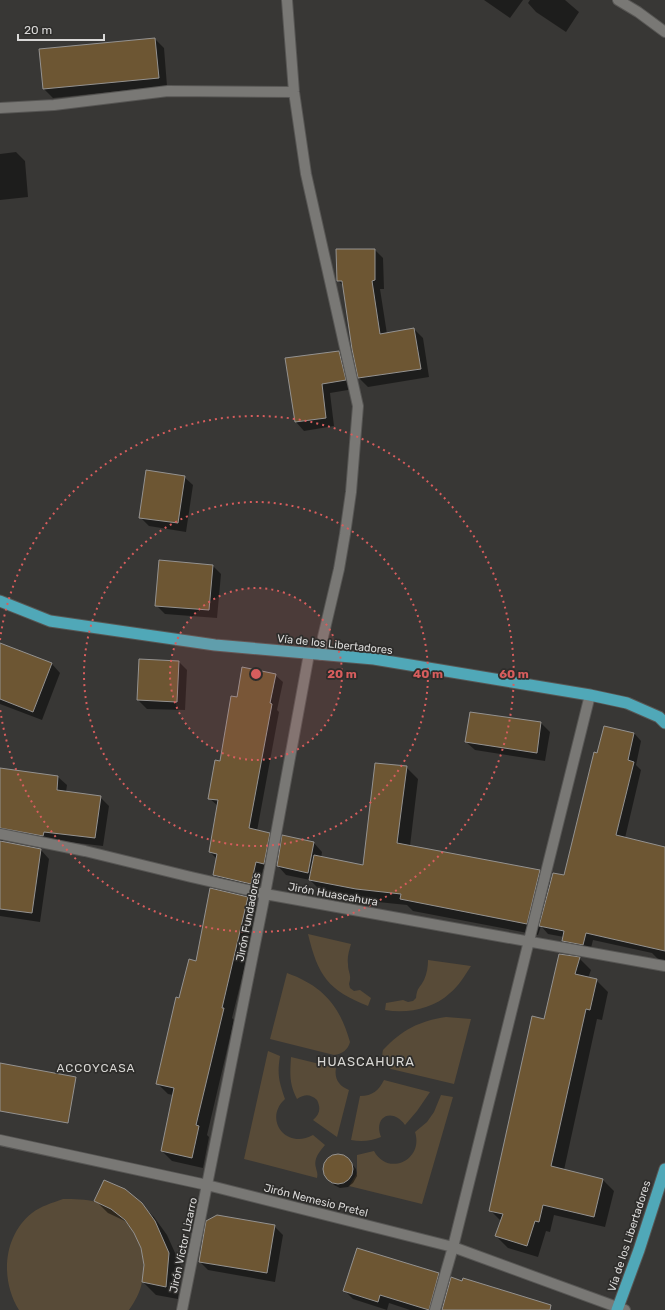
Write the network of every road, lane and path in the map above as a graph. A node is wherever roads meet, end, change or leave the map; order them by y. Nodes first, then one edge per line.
1 (287, 0) edge
2 (618, 0) edge
3 (665, 32) edge
4 (294, 92) junction
5 (0, 108) edge
6 (0, 601) edge
7 (309, 654) junction
8 (321, 655) junction
9 (590, 695) junction
10 (665, 723) edge
11 (0, 834) edge
12 (265, 894) junction
13 (530, 942) junction
14 (665, 966) edge
15 (0, 1140) edge
16 (665, 1169) edge
17 (207, 1185) junction
18 (453, 1247) junction
19 (621, 1309) edge
20 (182, 1310) edge
21 (435, 1310) edge

1 - 4 street
2 - 3 street
4 - 5 street
4 - 8 street
6 - 7 highway, Vía de los Libertadores
7 - 8 highway, Vía de los Libertadores
7 - 12 street, Jirón Fundadores
8 - 9 highway, Vía de los Libertadores
9 - 10 highway, Vía de los Libertadores
9 - 13 street
11 - 12 street, Jirón Huascahura
12 - 13 street, Jirón Huascahura
12 - 17 street, Jirón Fundadores
13 - 14 street, Jirón Huascahura
13 - 18 street
15 - 17 street, Jirón Nemesio Pretel
16 - 19 highway, Vía de los Libertadores
17 - 18 street, Jirón Nemesio Pretel
17 - 20 street, Jirón Víctor Lizarro
18 - 19 street, Jirón Nemesio Pretel
18 - 21 street

